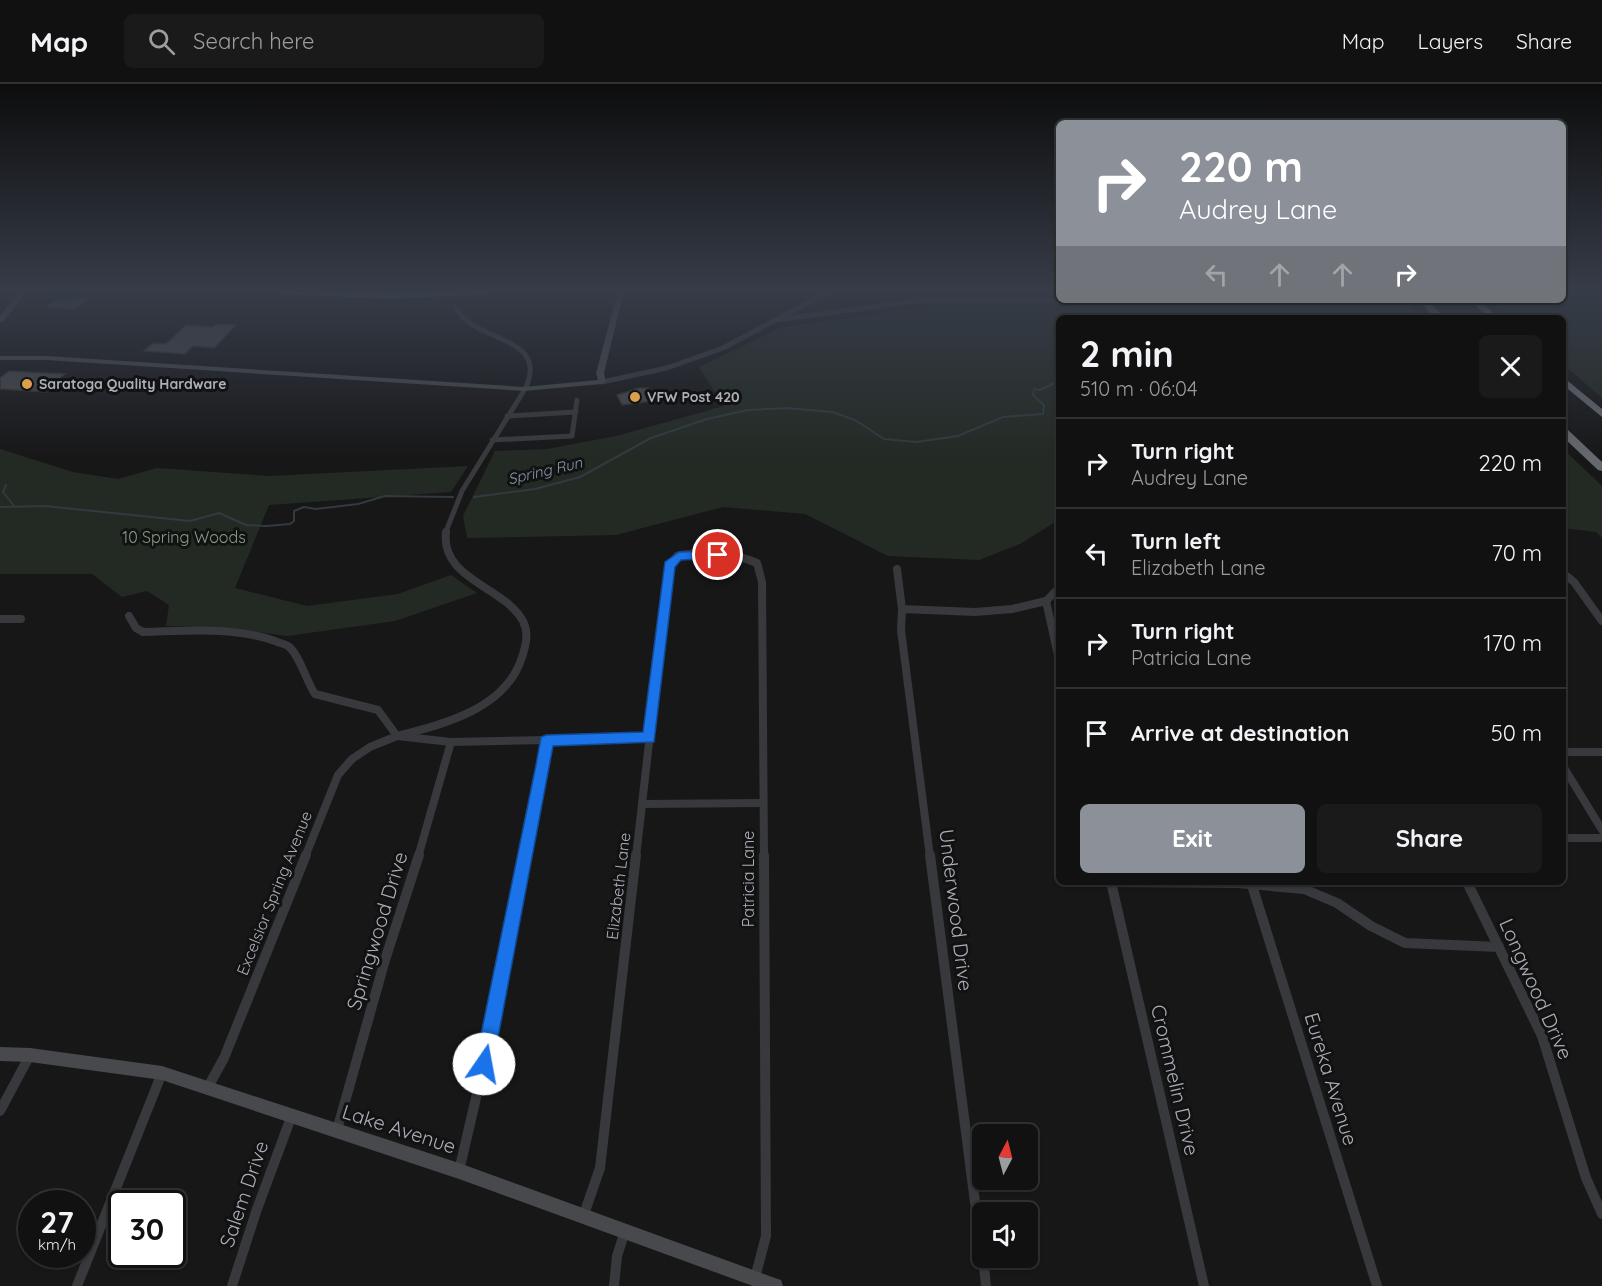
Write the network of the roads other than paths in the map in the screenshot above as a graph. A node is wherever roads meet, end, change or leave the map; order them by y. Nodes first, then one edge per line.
1 (515, 347) edge
2 (607, 347) edge
3 (725, 347) edge
4 (0, 358) edge
5 (602, 382) junction
6 (1566, 383) edge
7 (524, 388) junction
8 (577, 400) dead end
9 (576, 412) junction
10 (1602, 414) edge
11 (507, 416) junction
12 (1566, 434) edge
13 (492, 440) junction
14 (1602, 468) edge
15 (675, 558) joint
16 (897, 569) dead end
17 (1566, 575) edge
18 (1056, 591) edge
19 (1046, 601) junction
20 (902, 609) junction
21 (129, 616) dead end
22 (0, 619) edge
23 (21, 619) dead end
24 (1602, 621) edge
25 (1056, 646) edge
26 (397, 736) junction
27 (649, 738) junction
28 (546, 741) junction
29 (451, 742) junction
30 (1566, 752) edge
31 (1602, 752) edge
32 (1566, 771) edge
33 (763, 803) junction
34 (642, 804) junction
35 (1602, 830) edge
36 (1566, 838) edge
37 (1602, 838) edge
38 (1112, 885) edge
39 (1253, 885) edge
40 (1273, 885) edge
41 (1468, 885) edge
42 (1499, 947) junction
43 (0, 1054) edge
44 (30, 1055) junction
45 (162, 1073) junction
46 (208, 1087) junction
47 (0, 1111) edge
48 (292, 1115) junction
49 (337, 1131) junction
50 (459, 1171) junction
51 (976, 1202) edge
52 (1602, 1214) edge
53 (583, 1216) junction
54 (625, 1231) junction
55 (984, 1268) edge
56 (755, 1278) junction
57 (77, 1286) edge
58 (232, 1286) edge
59 (614, 1286) edge
60 (775, 1286) edge
61 (986, 1286) edge
62 (1204, 1286) edge
63 (1377, 1286) edge

1 - 7 street
2 - 5 street
3 - 5 street
4 - 7 street
5 - 7 street
6 - 10 highway
7 - 11 street, Excelsior Spring Avenue
8 - 9 street
9 - 11 street
9 - 13 street
11 - 13 street, Excelsior Spring Avenue
12 - 14 highway
13 - 26 street, Excelsior Spring Avenue
15 - 27 street, Elizabeth Lane
15 - 33 street, Patricia Lane
16 - 20 street, Underwood Drive
17 - 24 street
18 - 19 street
19 - 20 street
19 - 25 street
20 - 51 street, Underwood Drive
21 - 26 street
22 - 23 street
26 - 29 street, Excelsior Spring Avenue
26 - 46 street, Excelsior Spring Avenue
27 - 28 street, Excelsior Spring Avenue
27 - 34 street, Elizabeth Lane
28 - 29 street, Excelsior Spring Avenue
28 - 50 street
29 - 49 street, Springwood Drive
30 - 31 street
32 - 35 street
33 - 34 street
33 - 56 street, Patricia Lane
34 - 53 street, Elizabeth Lane
36 - 37 street
38 - 62 street, Crommelin Drive
39 - 63 street, Eureka Avenue
40 - 42 street
41 - 42 street, Longwood Drive
42 - 52 street, Longwood Drive
43 - 44 street, Lake Avenue
44 - 45 street, Lake Avenue
44 - 47 street
45 - 46 street, Lake Avenue
45 - 57 street
46 - 48 street, Lake Avenue
48 - 49 street, Lake Avenue
48 - 58 street, Salem Drive
49 - 50 street, Lake Avenue
50 - 53 street, Lake Avenue
53 - 54 street, Lake Avenue
54 - 56 street, Lake Avenue
54 - 59 street
55 - 61 street, Underwood Drive
56 - 60 street, Lake Avenue

